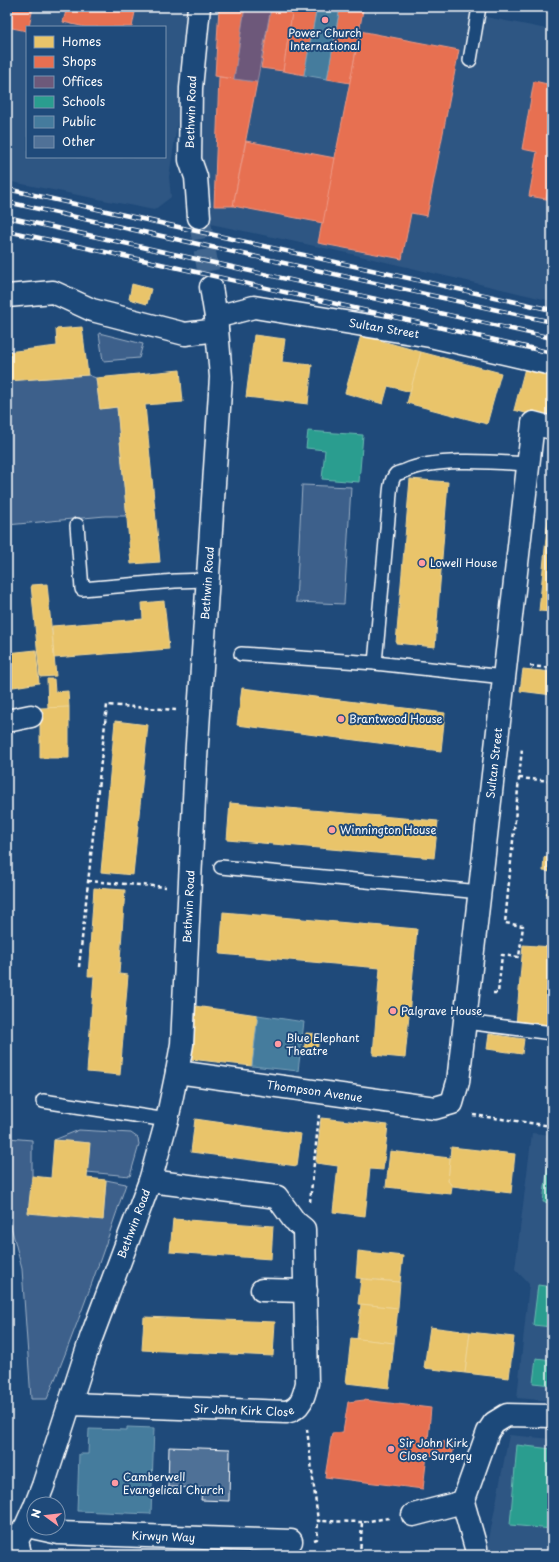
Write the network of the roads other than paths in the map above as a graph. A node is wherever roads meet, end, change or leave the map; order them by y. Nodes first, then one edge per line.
1 (199, 7) edge
2 (479, 7) edge
3 (470, 60) dead end
4 (199, 217) tunnel mouth
5 (211, 287) tunnel mouth
6 (7, 296) edge
7 (216, 324) junction
8 (552, 364) edge
9 (543, 426) edge
10 (529, 464) junction
11 (77, 525) dead end
12 (207, 580) junction
13 (241, 654) dead end
14 (375, 663) junction
15 (504, 677) junction
16 (31, 716) dead end
17 (7, 721) edge
18 (221, 867) dead end
19 (480, 892) junction
20 (465, 1022) junction
21 (552, 1034) edge
22 (177, 1072) junction
23 (43, 1102) dead end
24 (452, 1103) joint
25 (167, 1120) junction
26 (150, 1181) junction
27 (262, 1290) dead end
28 (306, 1291) junction
29 (70, 1404) junction
30 (552, 1416) edge
31 (40, 1496) edge
32 (463, 1502) junction
33 (413, 1515) road end
34 (26, 1530) edge
35 (66, 1533) edge
36 (28, 1536) edge
37 (291, 1542) dead end
38 (476, 1548) dead end
39 (7, 1554) edge
40 (25, 1555) edge

1 - 4 street, Bethwin Road
2 - 3 lane
5 - 7 street, Bethwin Road
6 - 7 street, Sultan Street
7 - 8 street, Sultan Street
7 - 12 street, Bethwin Road
9 - 10 street, Sultan Street
10 - 14 lane
10 - 15 street, Sultan Street
11 - 12 lane
12 - 22 street, Bethwin Road
13 - 14 lane
14 - 15 lane
15 - 19 street, Sultan Street
16 - 17 street
18 - 19 lane
19 - 20 street, Sultan Street
20 - 21 lane
20 - 24 street, Sultan Street
22 - 24 street, Thompson Avenue
22 - 25 street, Bethwin Road
23 - 25 lane
25 - 26 street, Bethwin Road
26 - 28 street, Sir John Kirk Close
26 - 29 street, Bethwin Road
27 - 28 street
28 - 29 street, Sir John Kirk Close
29 - 31 street, Bethwin Road
30 - 32 street
32 - 33 street
32 - 38 street
34 - 39 street
35 - 37 street, Kirwyn Way
36 - 40 lane

